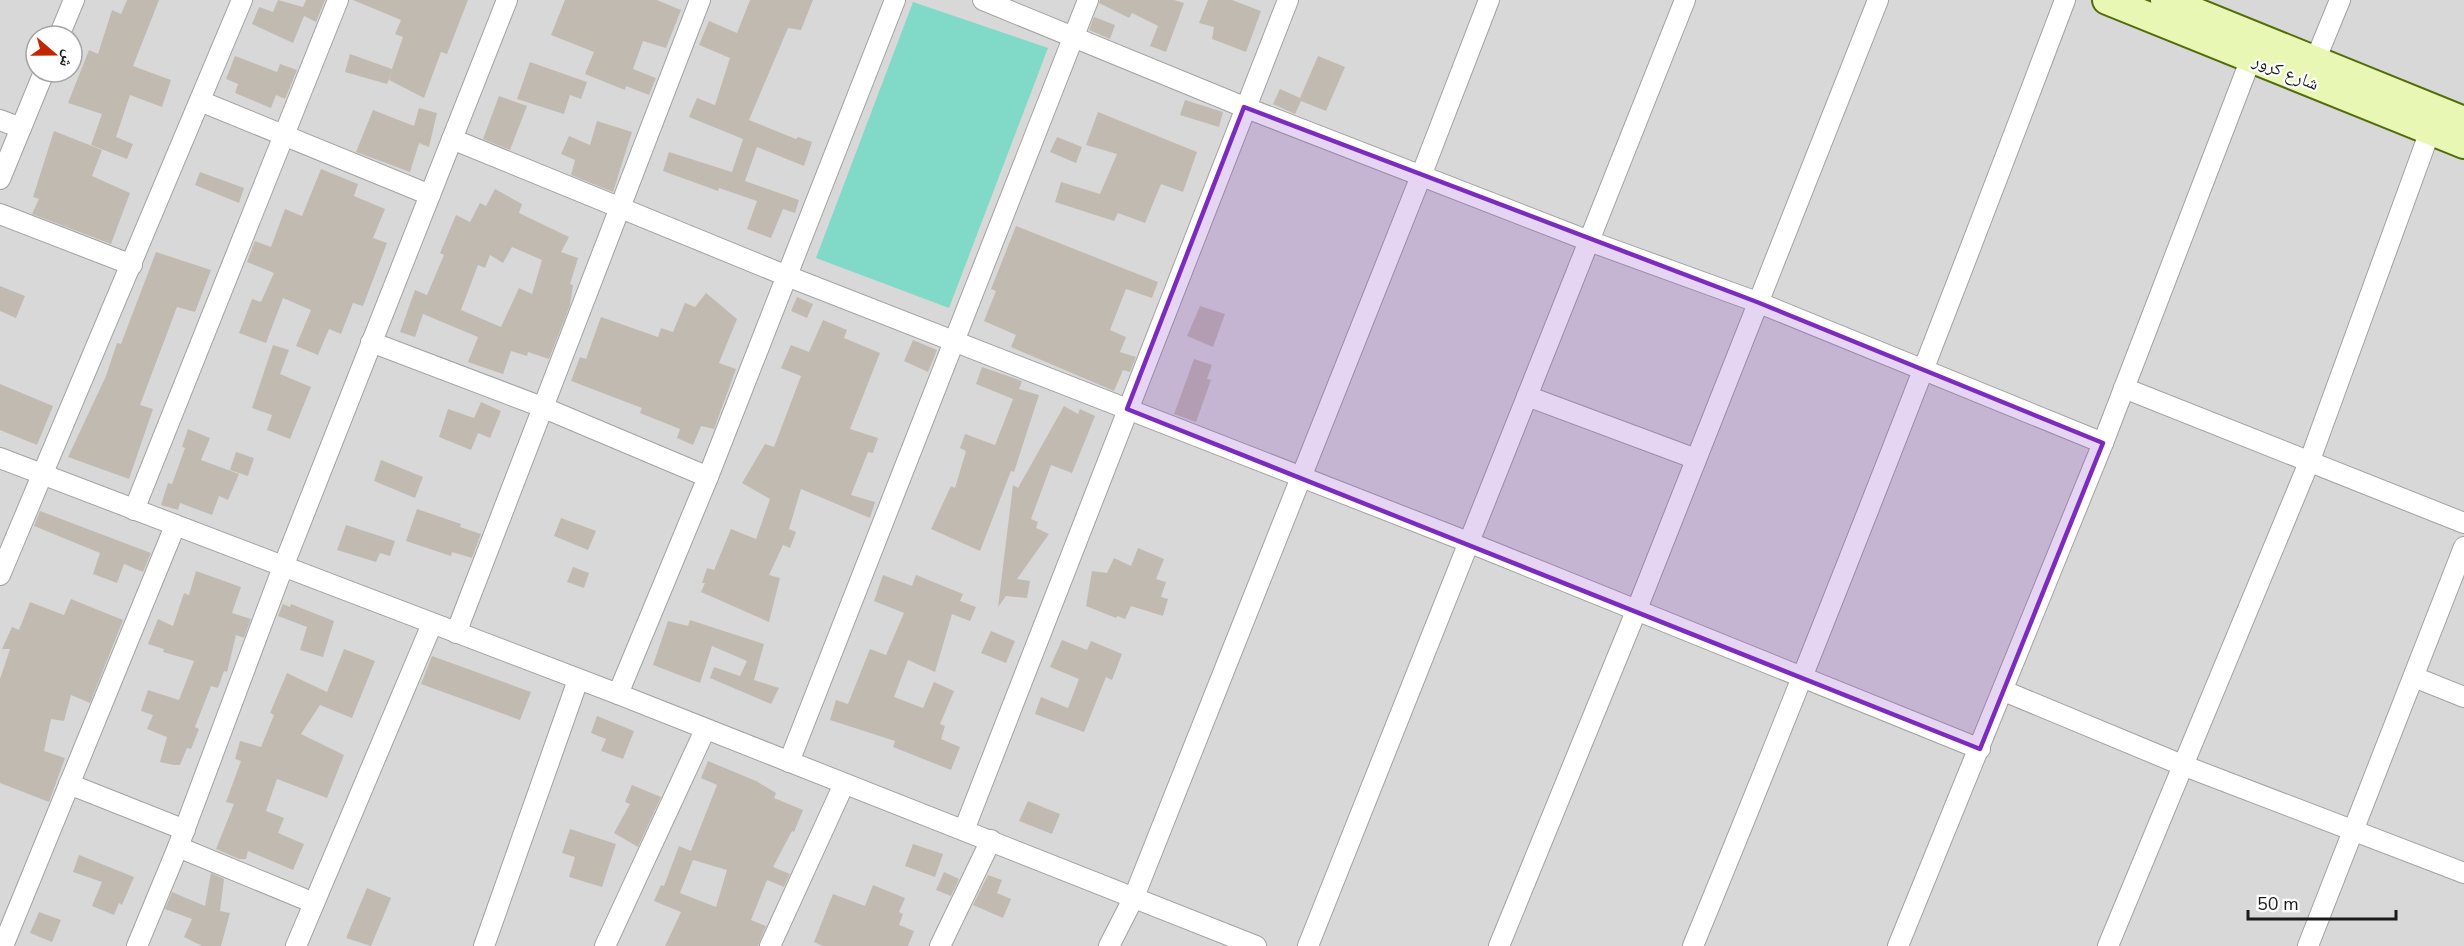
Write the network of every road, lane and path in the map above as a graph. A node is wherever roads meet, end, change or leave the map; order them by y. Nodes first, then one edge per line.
1 (74, 0) edge
2 (242, 0) edge
3 (338, 0) edge
4 (507, 0) edge
5 (700, 0) edge
6 (895, 0) edge
7 (983, 0) edge
8 (1088, 0) edge
9 (1288, 0) edge
10 (1489, 0) edge
11 (1685, 0) edge
12 (1878, 0) edge
13 (2065, 0) edge
14 (2108, 0) edge
15 (2165, 0) edge
16 (2340, 0) edge
17 (64, 24) edge
18 (1073, 38) junction
19 (2255, 47) junction
20 (2311, 71) junction
21 (39, 84) edge
22 (200, 100) junction
23 (1244, 107) junction
24 (0, 120) edge
25 (2464, 121) edge
26 (21, 128) junction
27 (2430, 131) junction
28 (284, 134) junction
29 (452, 139) junction
30 (2464, 144) edge
31 (1421, 176) junction
32 (0, 179) edge
33 (430, 195) junction
34 (620, 209) junction
35 (0, 214) edge
36 (1589, 241) junction
37 (132, 265) junction
38 (787, 276) junction
39 (1757, 302) junction
40 (371, 342) junction
41 (954, 342) junction
42 (1925, 370) junction
43 (2124, 388) junction
44 (1527, 396) junction
45 (542, 407) junction
46 (1128, 410) junction
47 (2103, 443) junction
48 (0, 458) edge
49 (1696, 459) junction
50 (2310, 460) junction
51 (43, 475) junction
52 (708, 477) junction
53 (1301, 477) junction
54 (134, 510) junction
55 (2464, 523) edge
56 (175, 526) junction
57 (1468, 542) junction
58 (2464, 547) edge
59 (283, 567) junction
60 (0, 574) edge
61 (1637, 609) junction
62 (432, 624) junction
63 (456, 633) junction
64 (1804, 677) junction
65 (2414, 677) junction
66 (578, 680) junction
67 (2004, 691) junction
68 (618, 694) junction
69 (2464, 696) edge
70 (705, 730) junction
71 (1980, 749) junction
72 (789, 762) junction
73 (2182, 765) junction
74 (69, 784) junction
75 (844, 784) junction
76 (964, 830) junction
77 (2355, 830) junction
78 (182, 839) junction
79 (991, 840) junction
80 (2464, 873) edge
81 (1134, 897) junction
82 (314, 903) junction
83 (3, 946) edge
84 (137, 946) edge
85 (296, 946) edge
86 (484, 946) edge
87 (605, 946) edge
88 (770, 946) edge
89 (940, 946) edge
90 (1109, 946) edge
91 (1256, 946) edge
92 (1308, 946) edge
93 (1499, 946) edge
94 (1693, 946) edge
95 (1898, 946) edge
96 (2108, 946) edge
97 (2308, 946) edge

1 - 17 street
2 - 22 street
3 - 28 street
4 - 29 street
5 - 34 street
6 - 38 street
7 - 18 street
8 - 18 street
9 - 23 street
10 - 31 street
11 - 36 street
12 - 39 street
13 - 42 street
14 - 19 main road, شارع كرور
15 - 19 main road, شارع كرور
16 - 20 street
18 - 23 street
18 - 41 street
19 - 20 main road, شارع كرور
19 - 43 street
20 - 25 main road, شارع كرور
20 - 27 main road, شارع كرور
21 - 26 street
22 - 28 street
22 - 37 street
23 - 31 street
23 - 46 street
24 - 26 street
26 - 32 street
27 - 30 main road, شارع كرور
27 - 50 street
28 - 33 street
28 - 54 street
29 - 33 street
29 - 34 street
31 - 36 street
31 - 53 street
33 - 40 street
34 - 38 street
34 - 45 street
35 - 37 street
36 - 39 street
36 - 44 street
37 - 51 street
38 - 41 street
38 - 52 street
39 - 42 street
39 - 49 street
40 - 45 street
40 - 59 street
41 - 46 street
41 - 72 street
42 - 47 street
42 - 64 street
43 - 47 street
43 - 50 street
44 - 49 street
44 - 57 street
45 - 52 street
45 - 63 street
46 - 53 street
46 - 76 street
47 - 67 street
48 - 51 street
49 - 61 street
50 - 55 street
50 - 73 street
51 - 54 street
51 - 60 street
52 - 68 street
53 - 57 street
53 - 81 street
54 - 56 street
56 - 59 street
56 - 74 street
57 - 61 street
57 - 92 street
58 - 65 street
59 - 62 street
59 - 78 street
61 - 64 street
61 - 93 street
62 - 63 street
62 - 82 street
63 - 66 street
64 - 71 street
64 - 94 street
65 - 69 street
65 - 77 street
66 - 68 street
66 - 86 street
67 - 71 street
67 - 73 street
68 - 70 street
70 - 72 street
70 - 87 street
71 - 95 street
72 - 75 street
73 - 77 street
73 - 96 street
74 - 78 street
74 - 83 street
75 - 76 street
75 - 88 street
76 - 79 street
77 - 80 street
77 - 97 street
78 - 82 street
78 - 84 street
79 - 81 street
79 - 89 street
81 - 90 street
81 - 91 street
82 - 85 street

